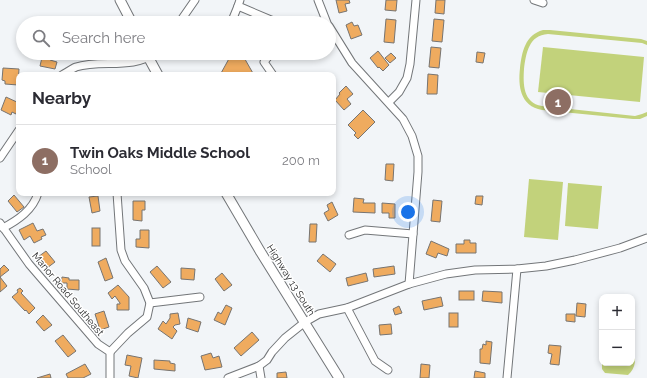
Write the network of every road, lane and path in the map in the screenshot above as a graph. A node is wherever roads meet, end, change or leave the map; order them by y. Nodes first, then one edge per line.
1 (120, 0) edge
2 (195, 0) edge
3 (318, 0) edge
4 (416, 0) edge
5 (534, 0) edge
6 (239, 3) edge
7 (544, 3) dead end
8 (128, 16) edge
9 (184, 16) edge
10 (234, 16) edge
11 (264, 16) edge
12 (324, 16) edge
13 (336, 37) edge
14 (135, 60) edge
15 (152, 60) edge
16 (266, 60) edge
17 (67, 72) edge
18 (157, 72) edge
19 (271, 72) edge
20 (389, 102) junction
21 (16, 134) edge
22 (0, 158) edge
23 (37, 196) edge
24 (117, 196) edge
25 (228, 196) edge
26 (2, 226) edge
27 (413, 234) junction
28 (349, 235) dead end
29 (647, 238) edge
30 (517, 269) junction
31 (409, 284) junction
32 (200, 297) dead end
33 (150, 302) junction
34 (347, 308) junction
35 (305, 322) junction
36 (110, 352) junction
37 (259, 366) junction
38 (388, 370) dead end
39 (110, 378) edge
40 (228, 378) edge
41 (261, 378) edge
42 (339, 378) edge
43 (507, 378) edge

1 - 8 main road
2 - 9 street
3 - 12 street
4 - 20 street
5 - 7 street
6 - 10 street
6 - 11 street
13 - 20 street
14 - 17 street
15 - 18 main road
16 - 19 street
20 - 27 street
21 - 22 street
23 - 26 street
24 - 33 street
25 - 35 main road, Highway 13 South
26 - 36 street, Manor Road Southeast
27 - 28 street
27 - 31 street
29 - 30 street
30 - 31 street
30 - 43 street
31 - 34 street
32 - 33 street
33 - 36 street
34 - 35 street
34 - 38 street
35 - 37 street
35 - 42 main road, Highway 13 South
36 - 39 street
37 - 40 street
37 - 41 street

